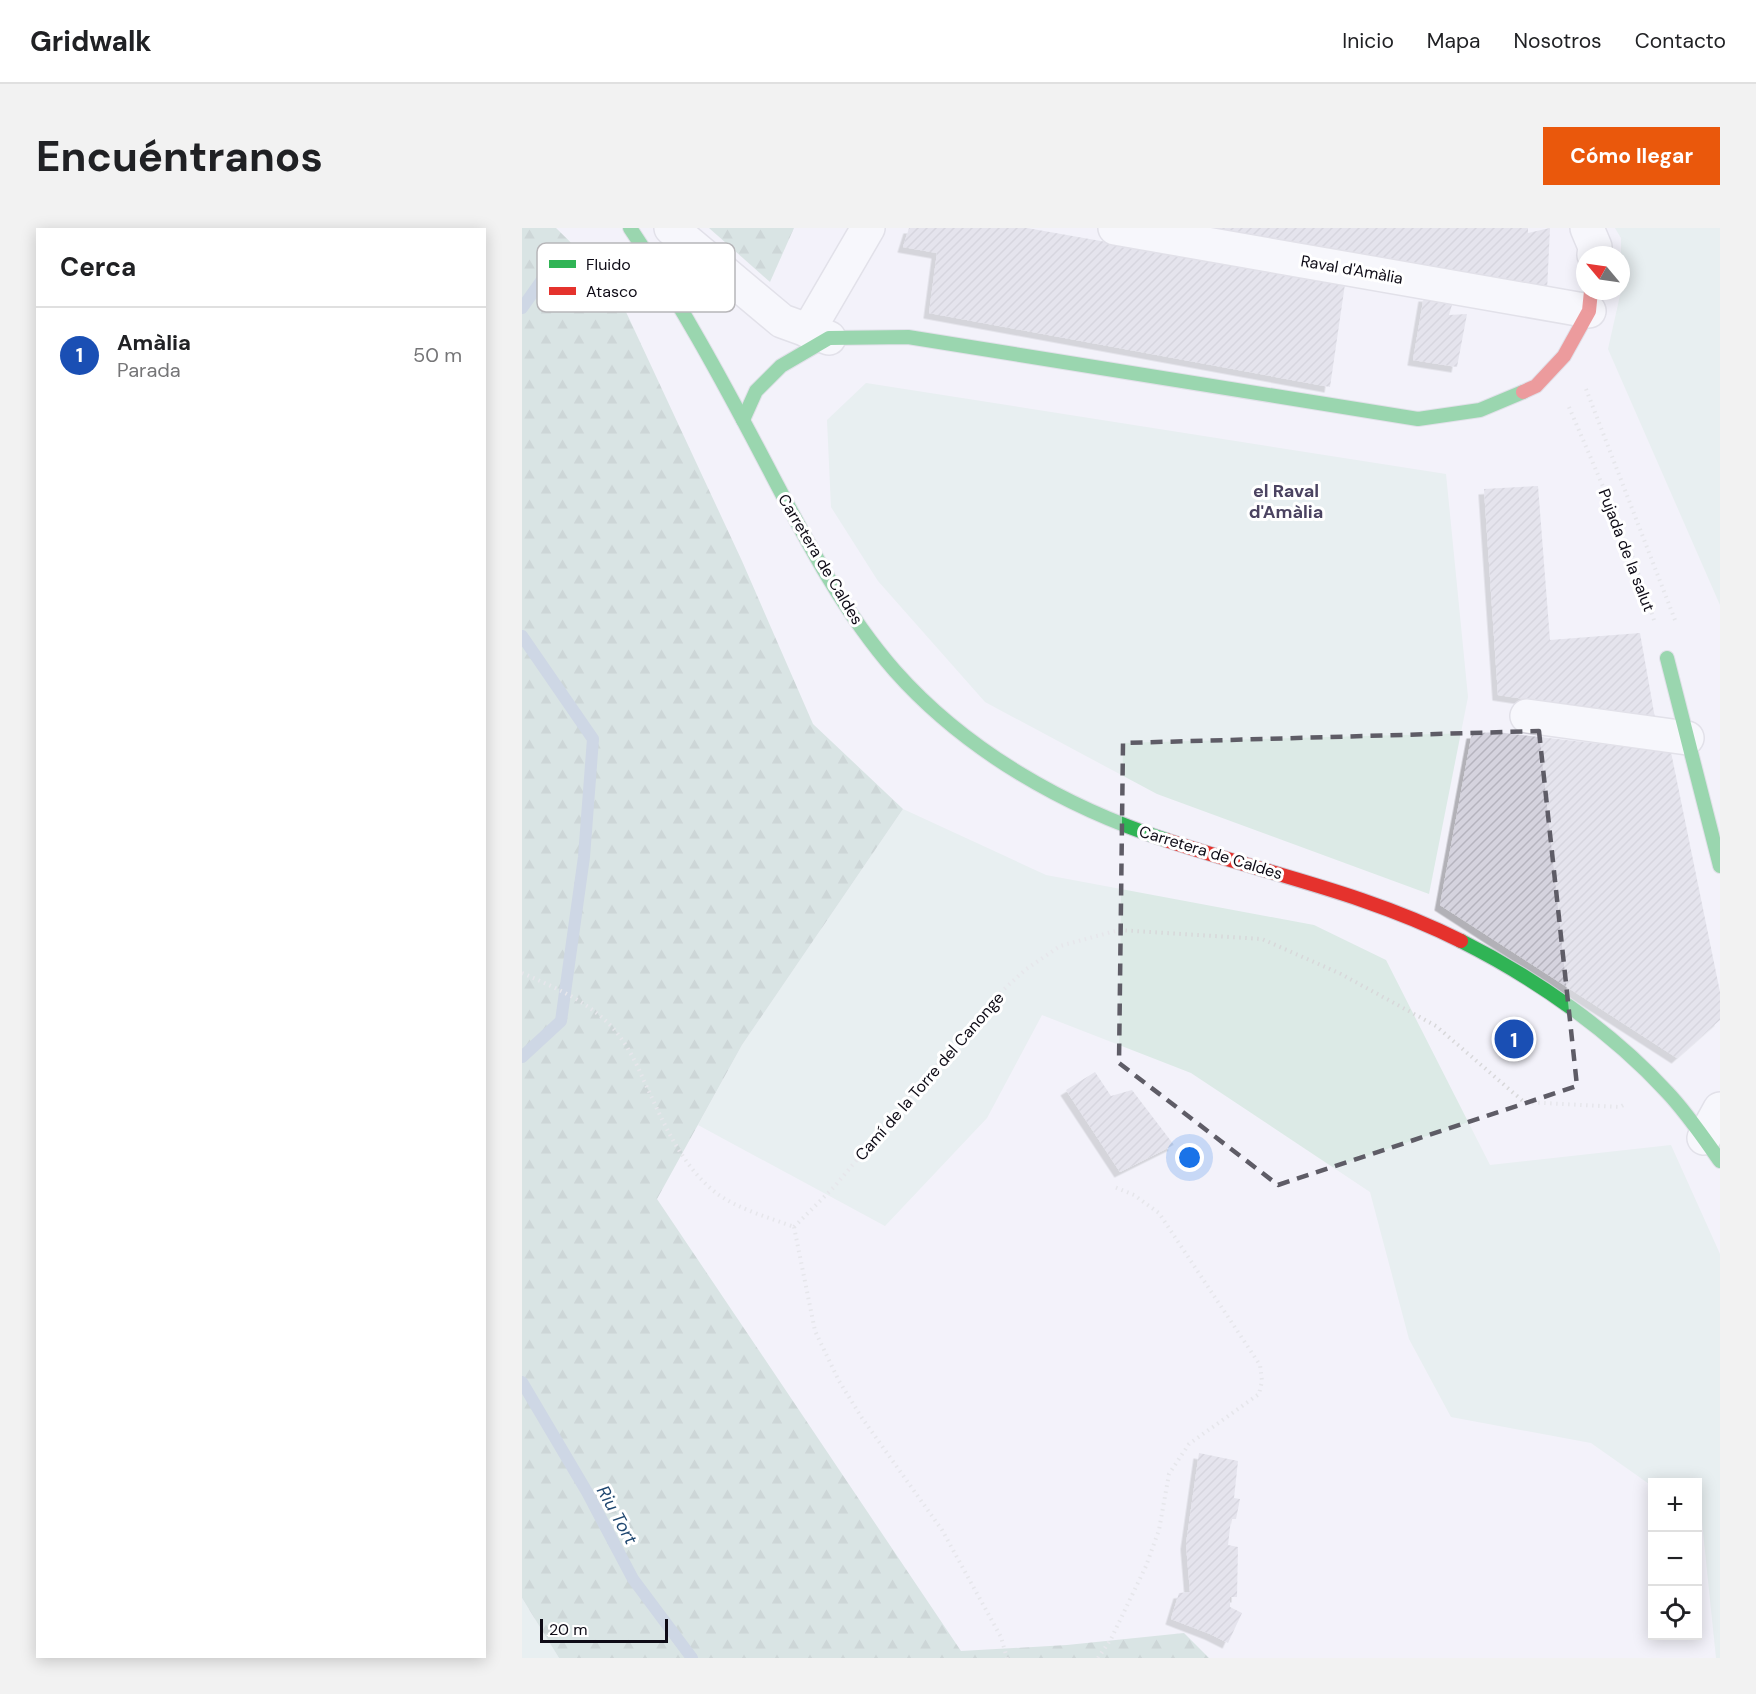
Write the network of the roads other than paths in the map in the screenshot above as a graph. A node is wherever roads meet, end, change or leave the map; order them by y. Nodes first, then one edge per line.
1 (630, 228) edge
2 (671, 228) edge
3 (868, 228) edge
4 (1115, 228) edge
5 (1587, 228) edge
6 (640, 243) edge
7 (689, 243) edge
8 (1594, 246) edge
9 (735, 282) edge
10 (1590, 301) edge
11 (682, 312) edge
12 (818, 335) junction
13 (743, 420) junction
14 (1667, 658) road end
15 (1527, 716) dead end
16 (1687, 738) junction
17 (1720, 866) edge
18 (1720, 1109) edge
19 (1712, 1149) edge

1 - 6 main road, Carretera de Caldes
2 - 7 street
3 - 12 street
4 - 10 street, Raval d'Amàlia
5 - 8 street
9 - 12 street
10 - 12 main road
11 - 13 main road, Carretera de Caldes
12 - 13 main road
13 - 19 main road, Carretera de Caldes
14 - 16 main road
15 - 16 street
16 - 17 main road
18 - 19 street

